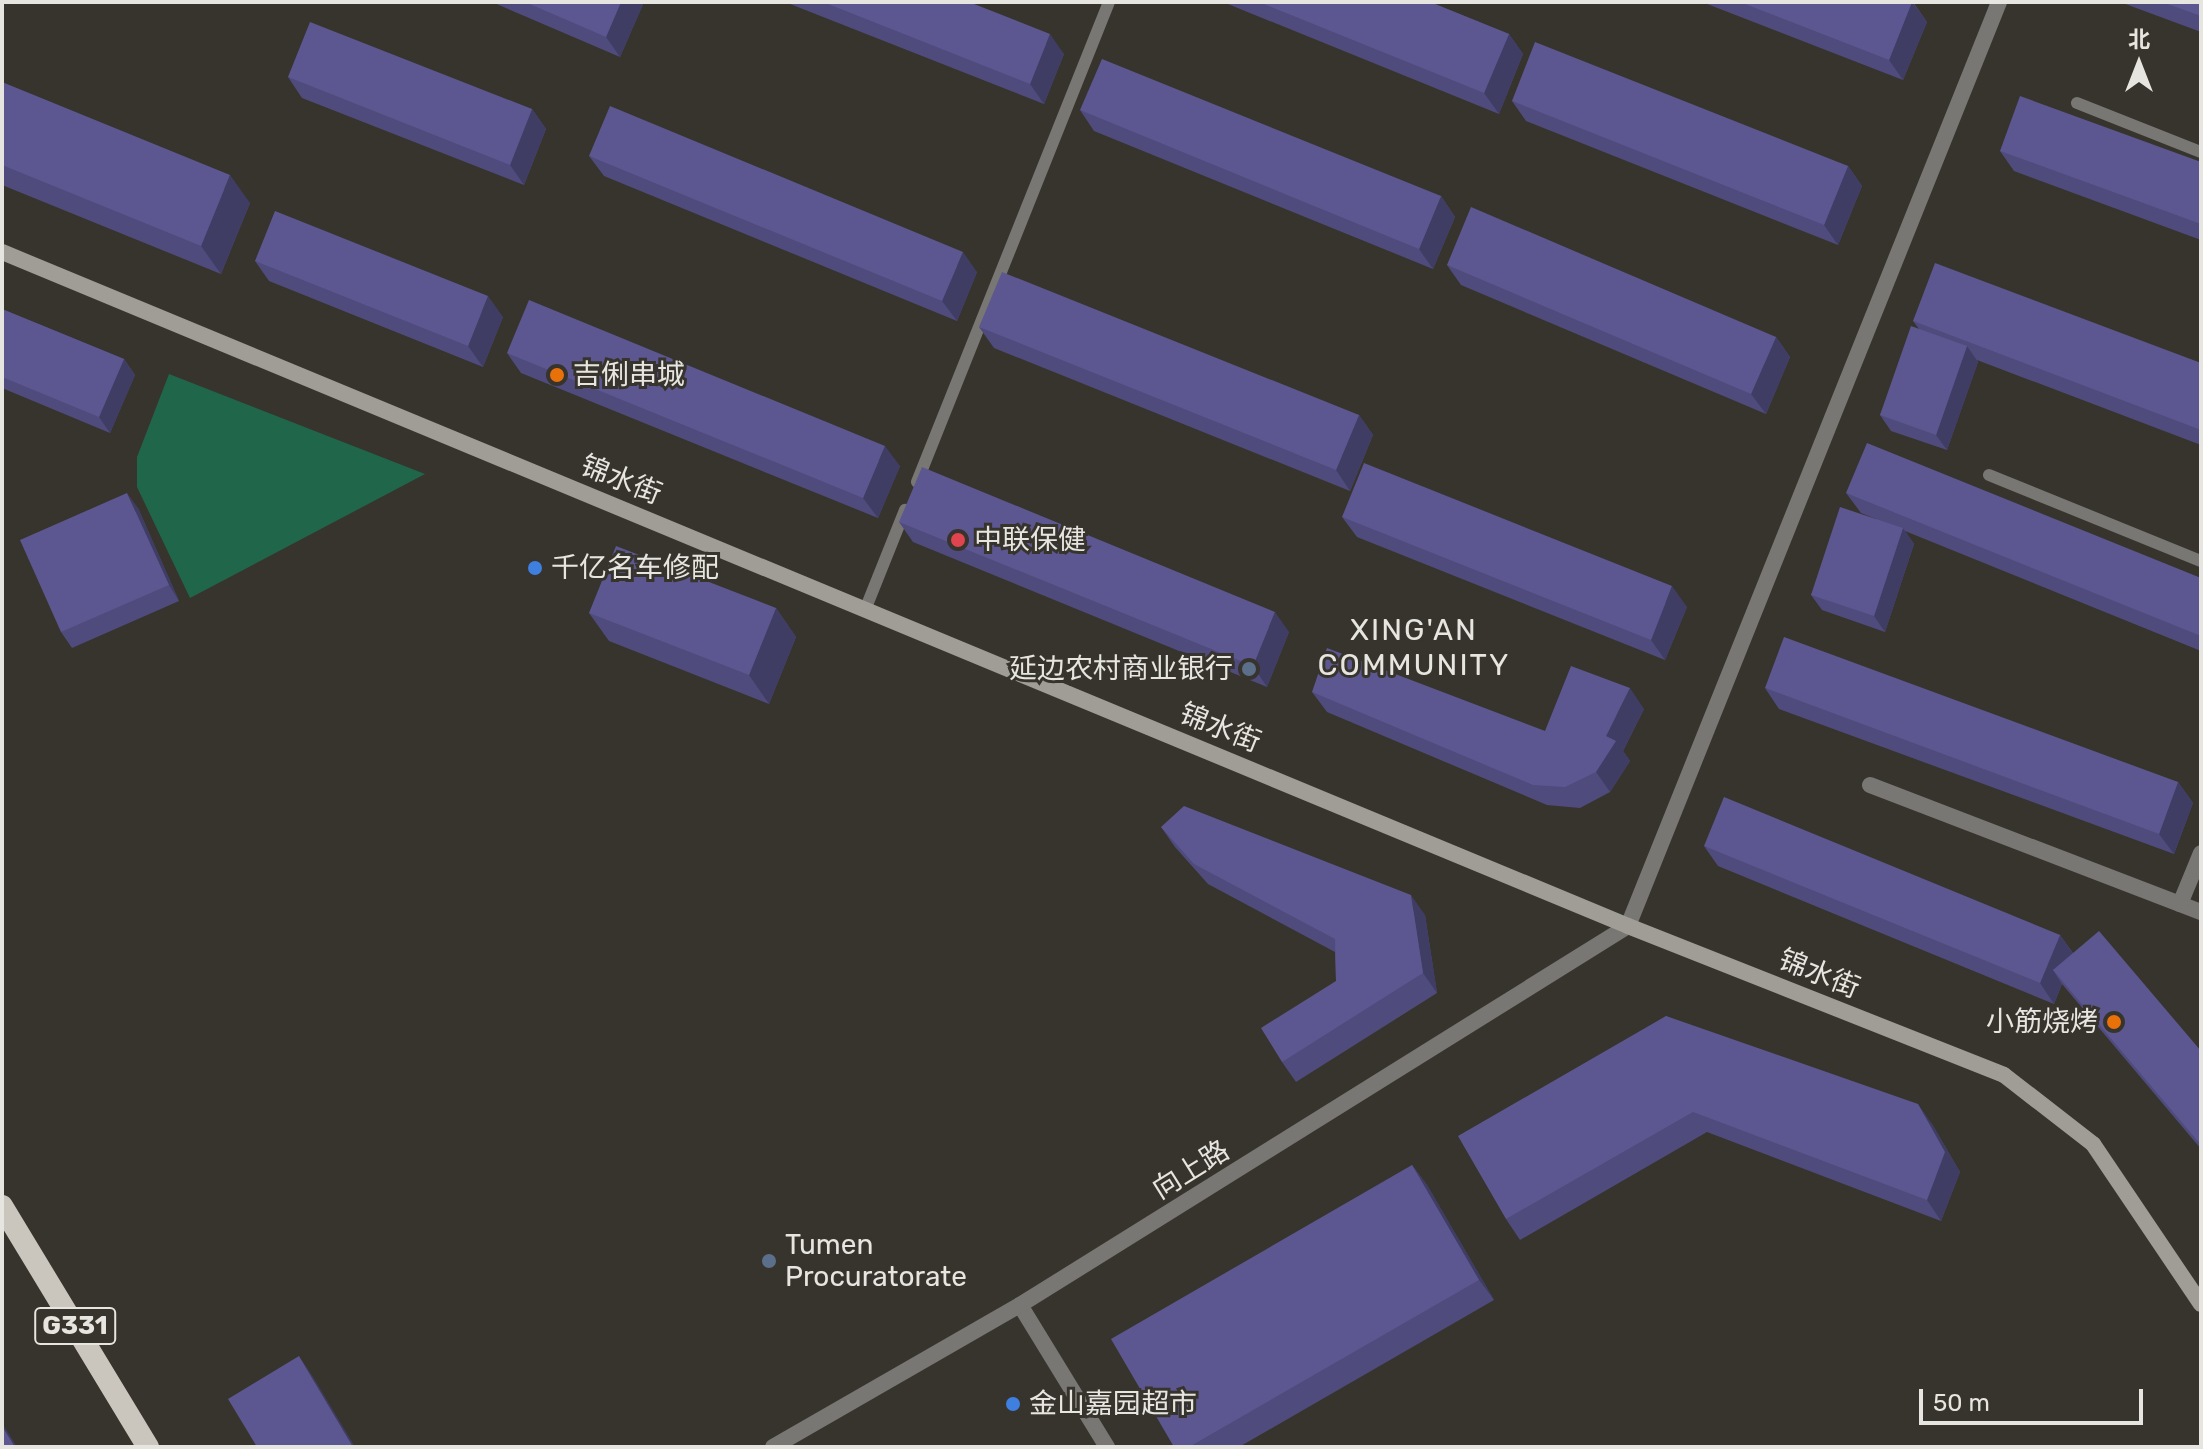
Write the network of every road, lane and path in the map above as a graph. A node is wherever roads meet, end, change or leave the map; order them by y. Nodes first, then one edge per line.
1 (1109, 2) edge
2 (1999, 2) edge
3 (2077, 103) dead end
4 (2201, 152) edge
5 (2, 252) edge
6 (1989, 475) dead end
7 (2201, 561) edge
8 (865, 610) junction
9 (1870, 785) dead end
10 (2201, 853) edge
11 (2180, 904) junction
12 (2201, 912) edge
13 (1628, 926) junction
14 (2, 1206) edge
15 (2201, 1304) edge
16 (1020, 1305) junction
17 (148, 1447) edge
18 (773, 1447) edge
19 (1107, 1447) edge

1 - 8 lane
2 - 13 street
3 - 4 lane
5 - 8 main road, 锦水街
6 - 7 lane
8 - 13 main road, 锦水街
9 - 11 street
10 - 11 street
11 - 12 street
13 - 15 main road, 锦水街
13 - 16 street, 向上路
14 - 17 highway, G331
16 - 18 street, 向上路
16 - 19 street

